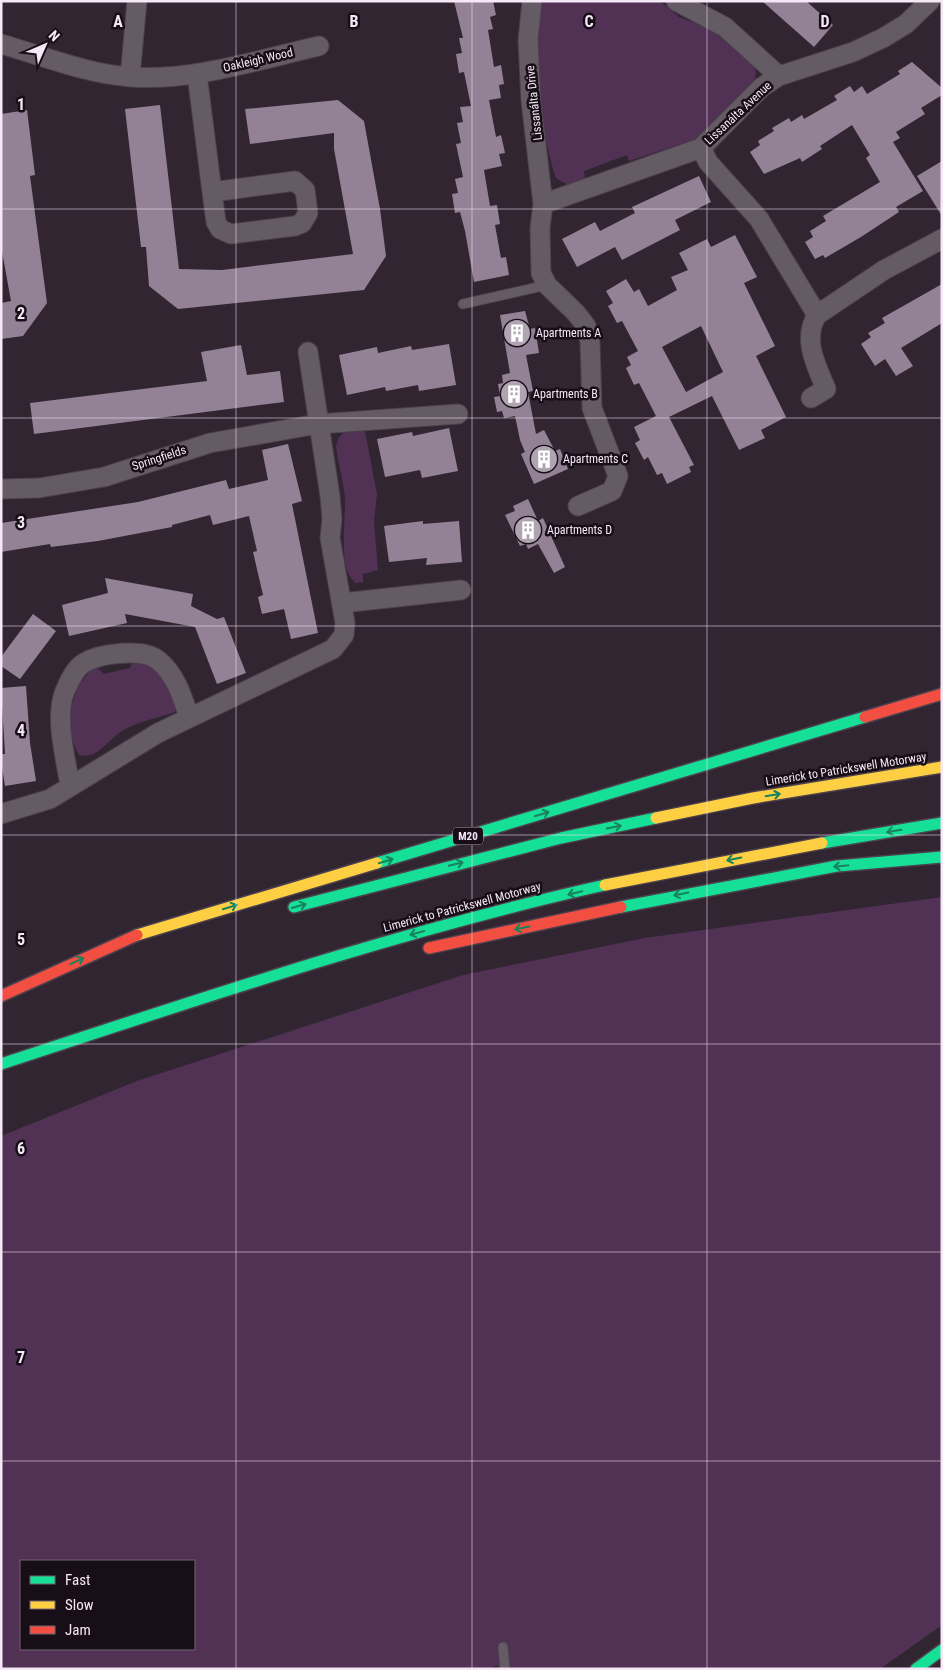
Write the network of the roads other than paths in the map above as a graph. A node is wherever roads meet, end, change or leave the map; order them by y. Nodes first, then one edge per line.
1 (137, 1) edge
2 (532, 1) edge
3 (676, 1) edge
4 (930, 1) edge
5 (1, 44) edge
6 (319, 46) dead end
7 (197, 74) junction
8 (779, 76) junction
9 (130, 77) junction
10 (701, 148) junction
11 (212, 192) junction
12 (544, 204) junction
13 (942, 239) edge
14 (547, 286) junction
15 (463, 304) dead end
16 (817, 315) junction
17 (308, 352) dead end
18 (811, 398) dead end
19 (458, 414) dead end
20 (318, 424) junction
21 (1, 489) edge
22 (578, 506) dead end
23 (461, 590) dead end
24 (342, 603) junction
25 (942, 694) edge
26 (189, 717) junction
27 (942, 767) edge
28 (70, 786) junction
29 (1, 814) edge
30 (942, 823) edge
31 (942, 856) edge
32 (282, 911) dead end
33 (422, 949) dead end
34 (335, 970) dead end
35 (85, 971) dead end
36 (1, 996) edge
37 (75, 1040) junction
38 (1, 1064) edge
39 (503, 1647) dead end
40 (942, 1650) edge
41 (505, 1669) edge
42 (916, 1669) edge

1 - 9 street
2 - 12 street, Lissanálta Drive
3 - 8 street
4 - 8 street, Lissanálta Avenue
5 - 9 street, Oakleigh Wood
6 - 7 street, Oakleigh Wood
7 - 9 street, Oakleigh Wood
7 - 11 street
8 - 10 street, Lissanálta Avenue
10 - 12 street
10 - 16 street, Lissanálta Avenue
11 - 11 street
12 - 14 street, Lissanálta Drive
13 - 16 street
14 - 15 lane
14 - 22 street, Lissanálta Drive
16 - 18 street
17 - 20 street
19 - 20 street, Springfields
20 - 21 street, Springfields
20 - 24 street
23 - 24 street
24 - 26 street
36 -> 25 main road, M20
26 - 28 street
26 - 28 street
32 -> 27 main road, Limerick to Patrickswell Motorway / M20
28 - 29 street
30 -> 37 main road, Limerick to Patrickswell Motorway
31 -> 33 main road
34 - 37 main road
35 - 36 main road, M20
37 - 38 main road, Limerick to Patrickswell Motorway
39 - 41 lane
40 - 42 main road

